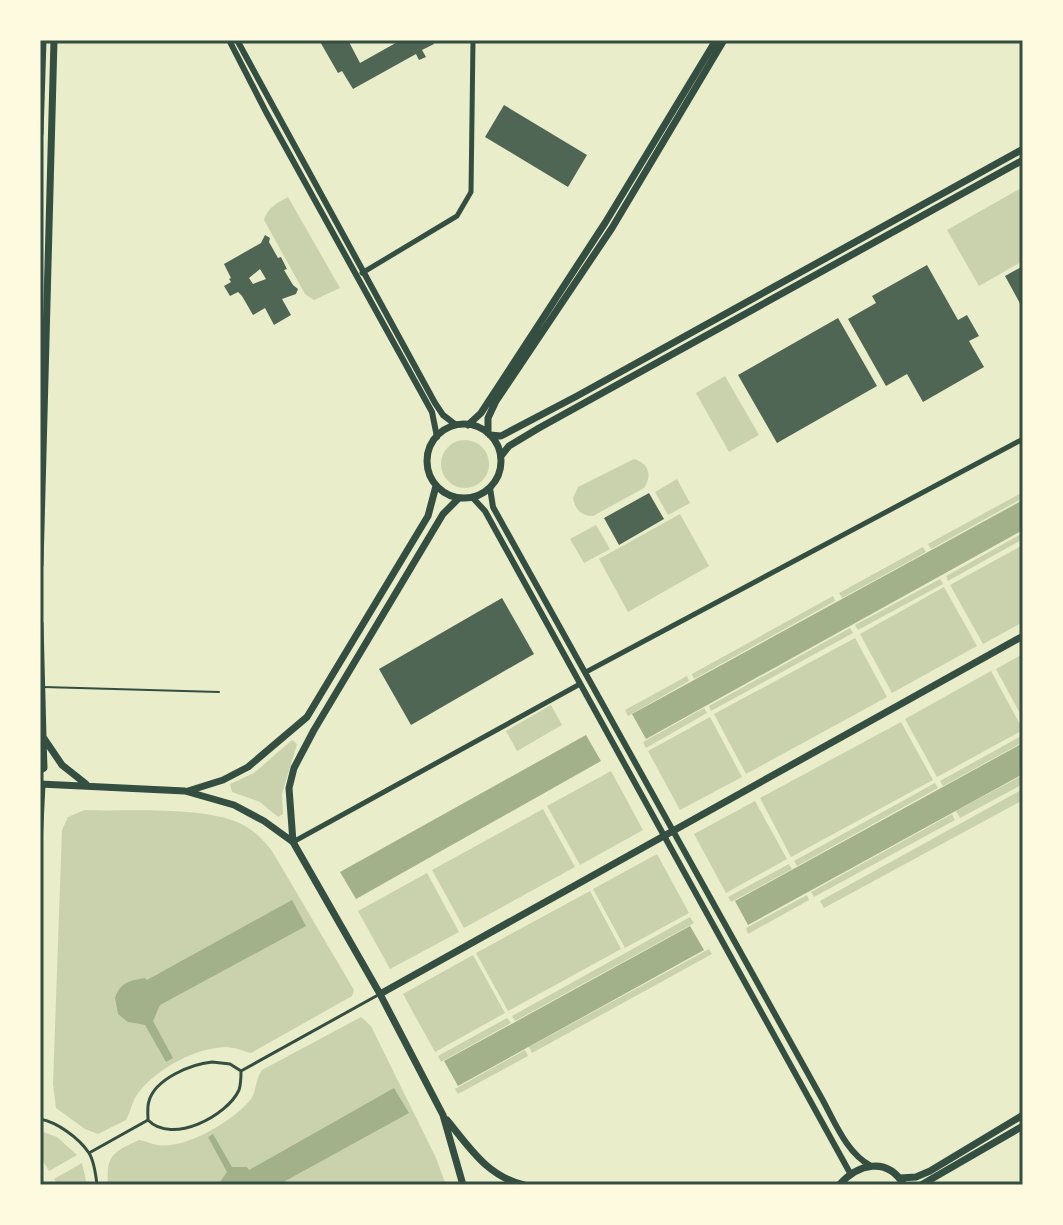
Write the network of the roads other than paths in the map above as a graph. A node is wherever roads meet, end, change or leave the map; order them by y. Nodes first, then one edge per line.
1 (43, 40) edge
2 (54, 40) edge
3 (229, 40) edge
4 (237, 40) edge
5 (473, 40) edge
6 (716, 40) edge
7 (724, 40) edge
8 (40, 134) edge
9 (1023, 149) edge
10 (1023, 160) edge
11 (362, 273) junction
12 (456, 425) junction
13 (468, 425) junction
14 (489, 434) junction
15 (438, 436) junction
16 (1023, 439) edge
17 (501, 456) junction
18 (436, 486) junction
19 (490, 488) junction
20 (472, 497) junction
21 (459, 498) junction
22 (40, 565) edge
23 (40, 624) edge
24 (1023, 636) edge
25 (586, 672) junction
26 (580, 684) junction
27 (42, 687) edge
28 (219, 692) dead end
29 (295, 728) junction
30 (43, 737) junction
31 (309, 738) junction
32 (42, 769) edge
33 (42, 784) edge
34 (88, 786) junction
35 (185, 791) junction
36 (672, 830) junction
37 (663, 835) junction
38 (293, 842) junction
39 (40, 864) edge
40 (380, 994) junction
41 (241, 1071) junction
42 (443, 1115) junction
43 (1023, 1115) edge
44 (40, 1119) edge
45 (148, 1120) junction
46 (1023, 1126) edge
47 (89, 1153) junction
48 (871, 1166) junction
49 (850, 1173) junction
50 (902, 1182) edge
51 (97, 1185) edge
52 (463, 1185) edge
53 (524, 1185) edge
54 (839, 1185) edge
55 (921, 1185) edge

1 - 8 main road
2 - 22 main road
3 - 15 street
4 - 11 street
5 - 11 street
6 - 13 main road
7 - 14 main road
9 - 14 main road
10 - 17 main road
11 - 12 street
12 - 13 main road
12 - 15 main road
13 - 14 main road
14 - 17 main road
15 - 18 main road
16 - 25 street
17 - 19 main road
18 - 21 main road
18 - 29 main road
19 - 20 main road
19 - 25 street
20 - 21 main road
20 - 26 street
21 - 31 main road
23 - 27 main road
24 - 36 main road
25 - 36 street
26 - 37 street
26 - 38 street
27 - 28 lane
27 - 30 main road
29 - 31 main road
29 - 35 main road
30 - 32 main road
30 - 34 main road
31 - 38 main road
32 - 33 main road
33 - 34 main road
33 - 39 street
34 - 35 main road
35 - 38 main road
36 - 37 main road
36 - 48 street
37 - 40 main road
37 - 49 street
38 - 40 main road
40 - 41 street
40 - 42 main road
41 - 45 street
41 - 45 street
42 - 52 main road
42 - 53 main road
43 - 50 main road
44 - 47 street
45 - 47 street
46 - 55 main road
47 - 51 street
48 - 49 main road
48 - 50 main road
49 - 54 main road

